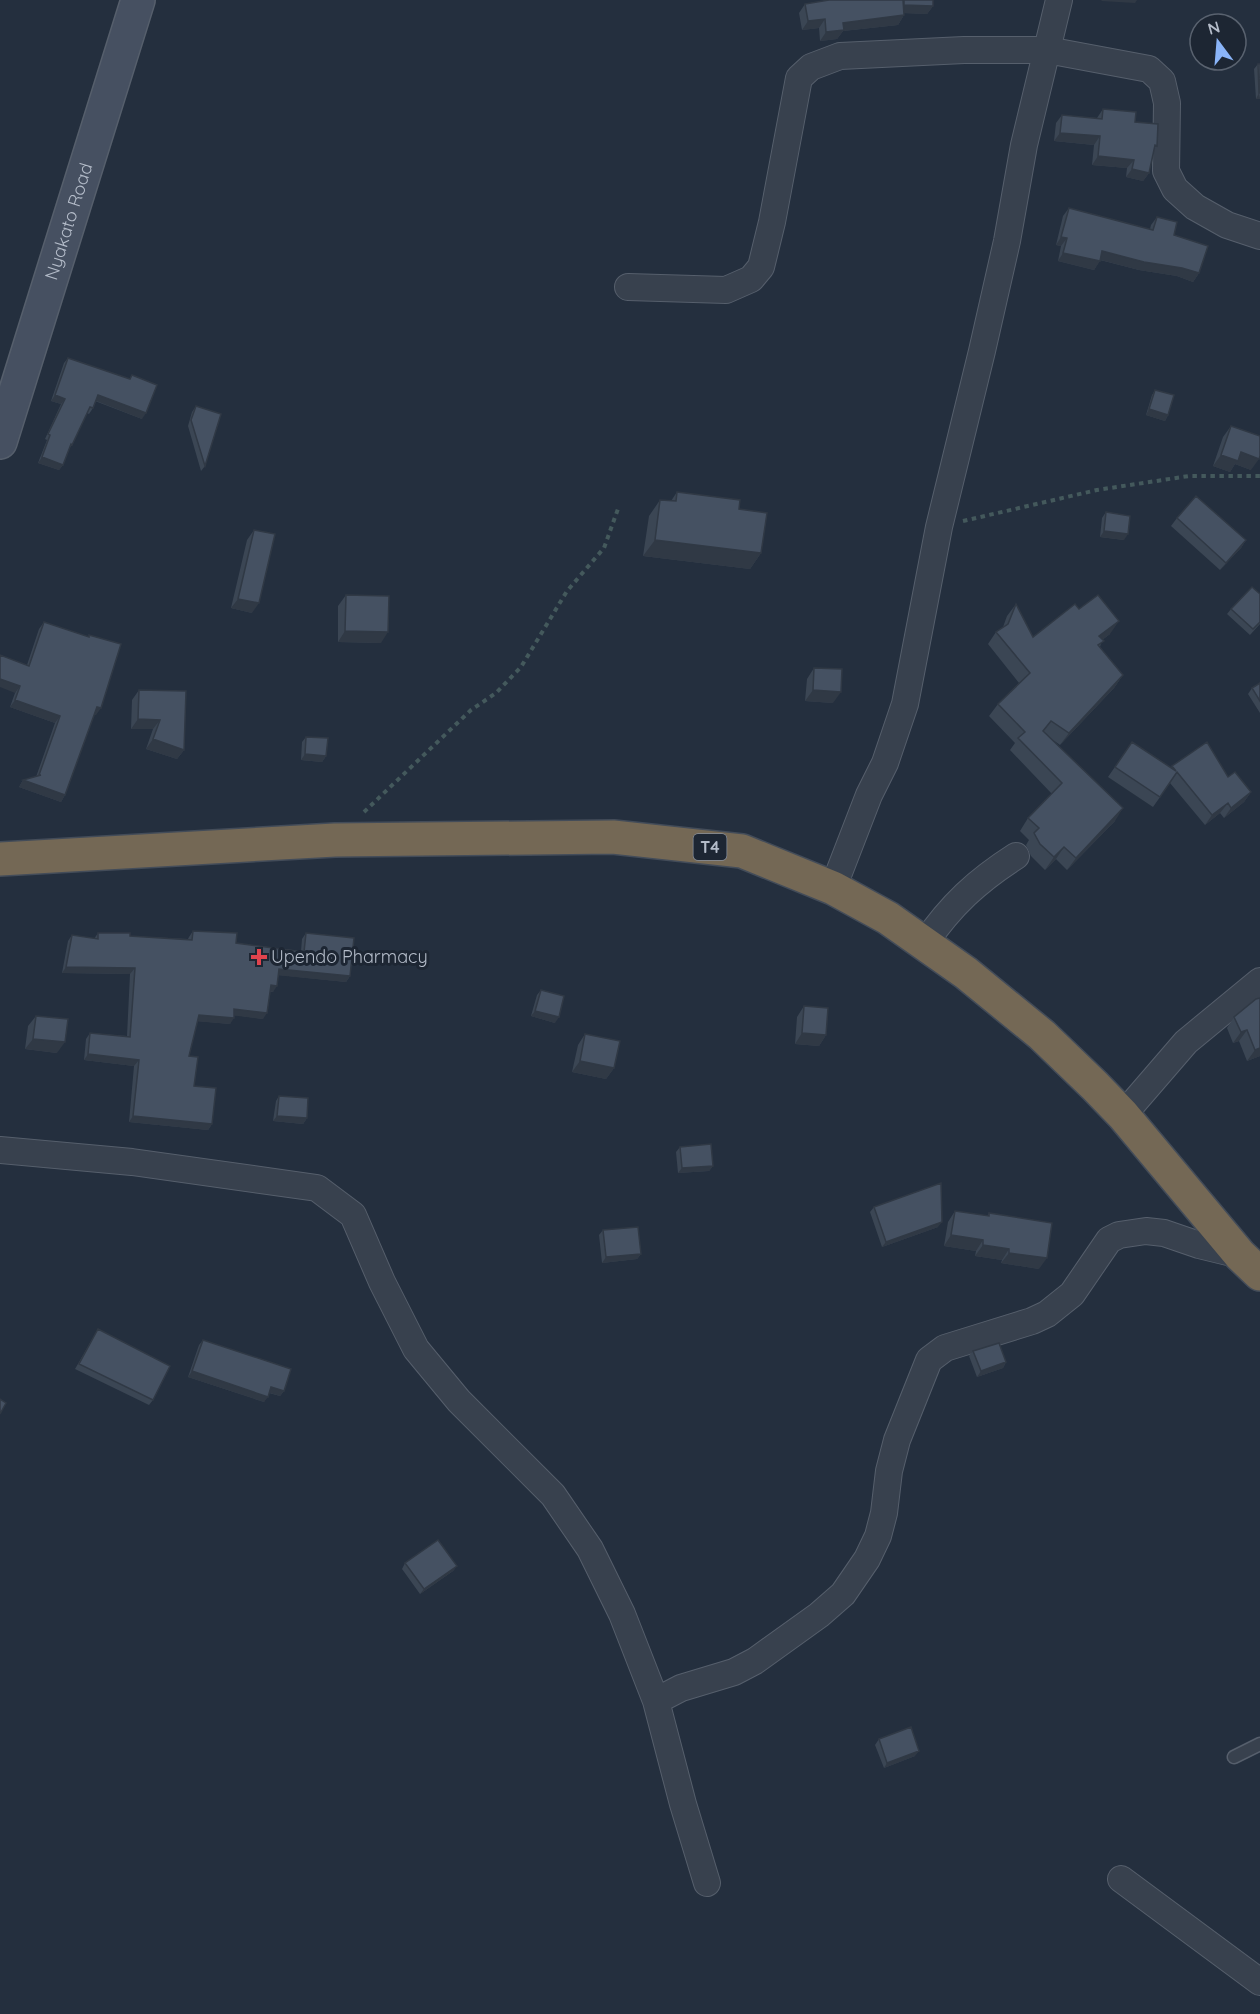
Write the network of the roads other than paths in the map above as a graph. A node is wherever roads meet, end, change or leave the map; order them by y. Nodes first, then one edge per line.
1 (138, 0) edge
2 (1059, 0) edge
3 (1047, 50) junction
4 (1260, 236) edge
5 (628, 287) dead end
6 (0, 442) edge
7 (1016, 856) dead end
8 (0, 859) edge
9 (833, 888) junction
10 (925, 943) junction
11 (1260, 981) edge
12 (1123, 1115) junction
13 (0, 1150) edge
14 (1250, 1264) edge
15 (656, 1701) junction
16 (1260, 1744) edge
17 (1234, 1757) dead end
18 (1121, 1879) dead end
19 (706, 1883) dead end
20 (1260, 1982) edge

1 - 6 street, Nyakato Road
2 - 3 street
3 - 4 street
3 - 5 street
3 - 9 street
7 - 10 street
8 - 9 highway, T4
9 - 10 highway, T4
10 - 12 highway, T4
11 - 12 street
12 - 14 highway, T4
13 - 15 street
14 - 15 street
15 - 19 street
16 - 17 lane
18 - 20 street

